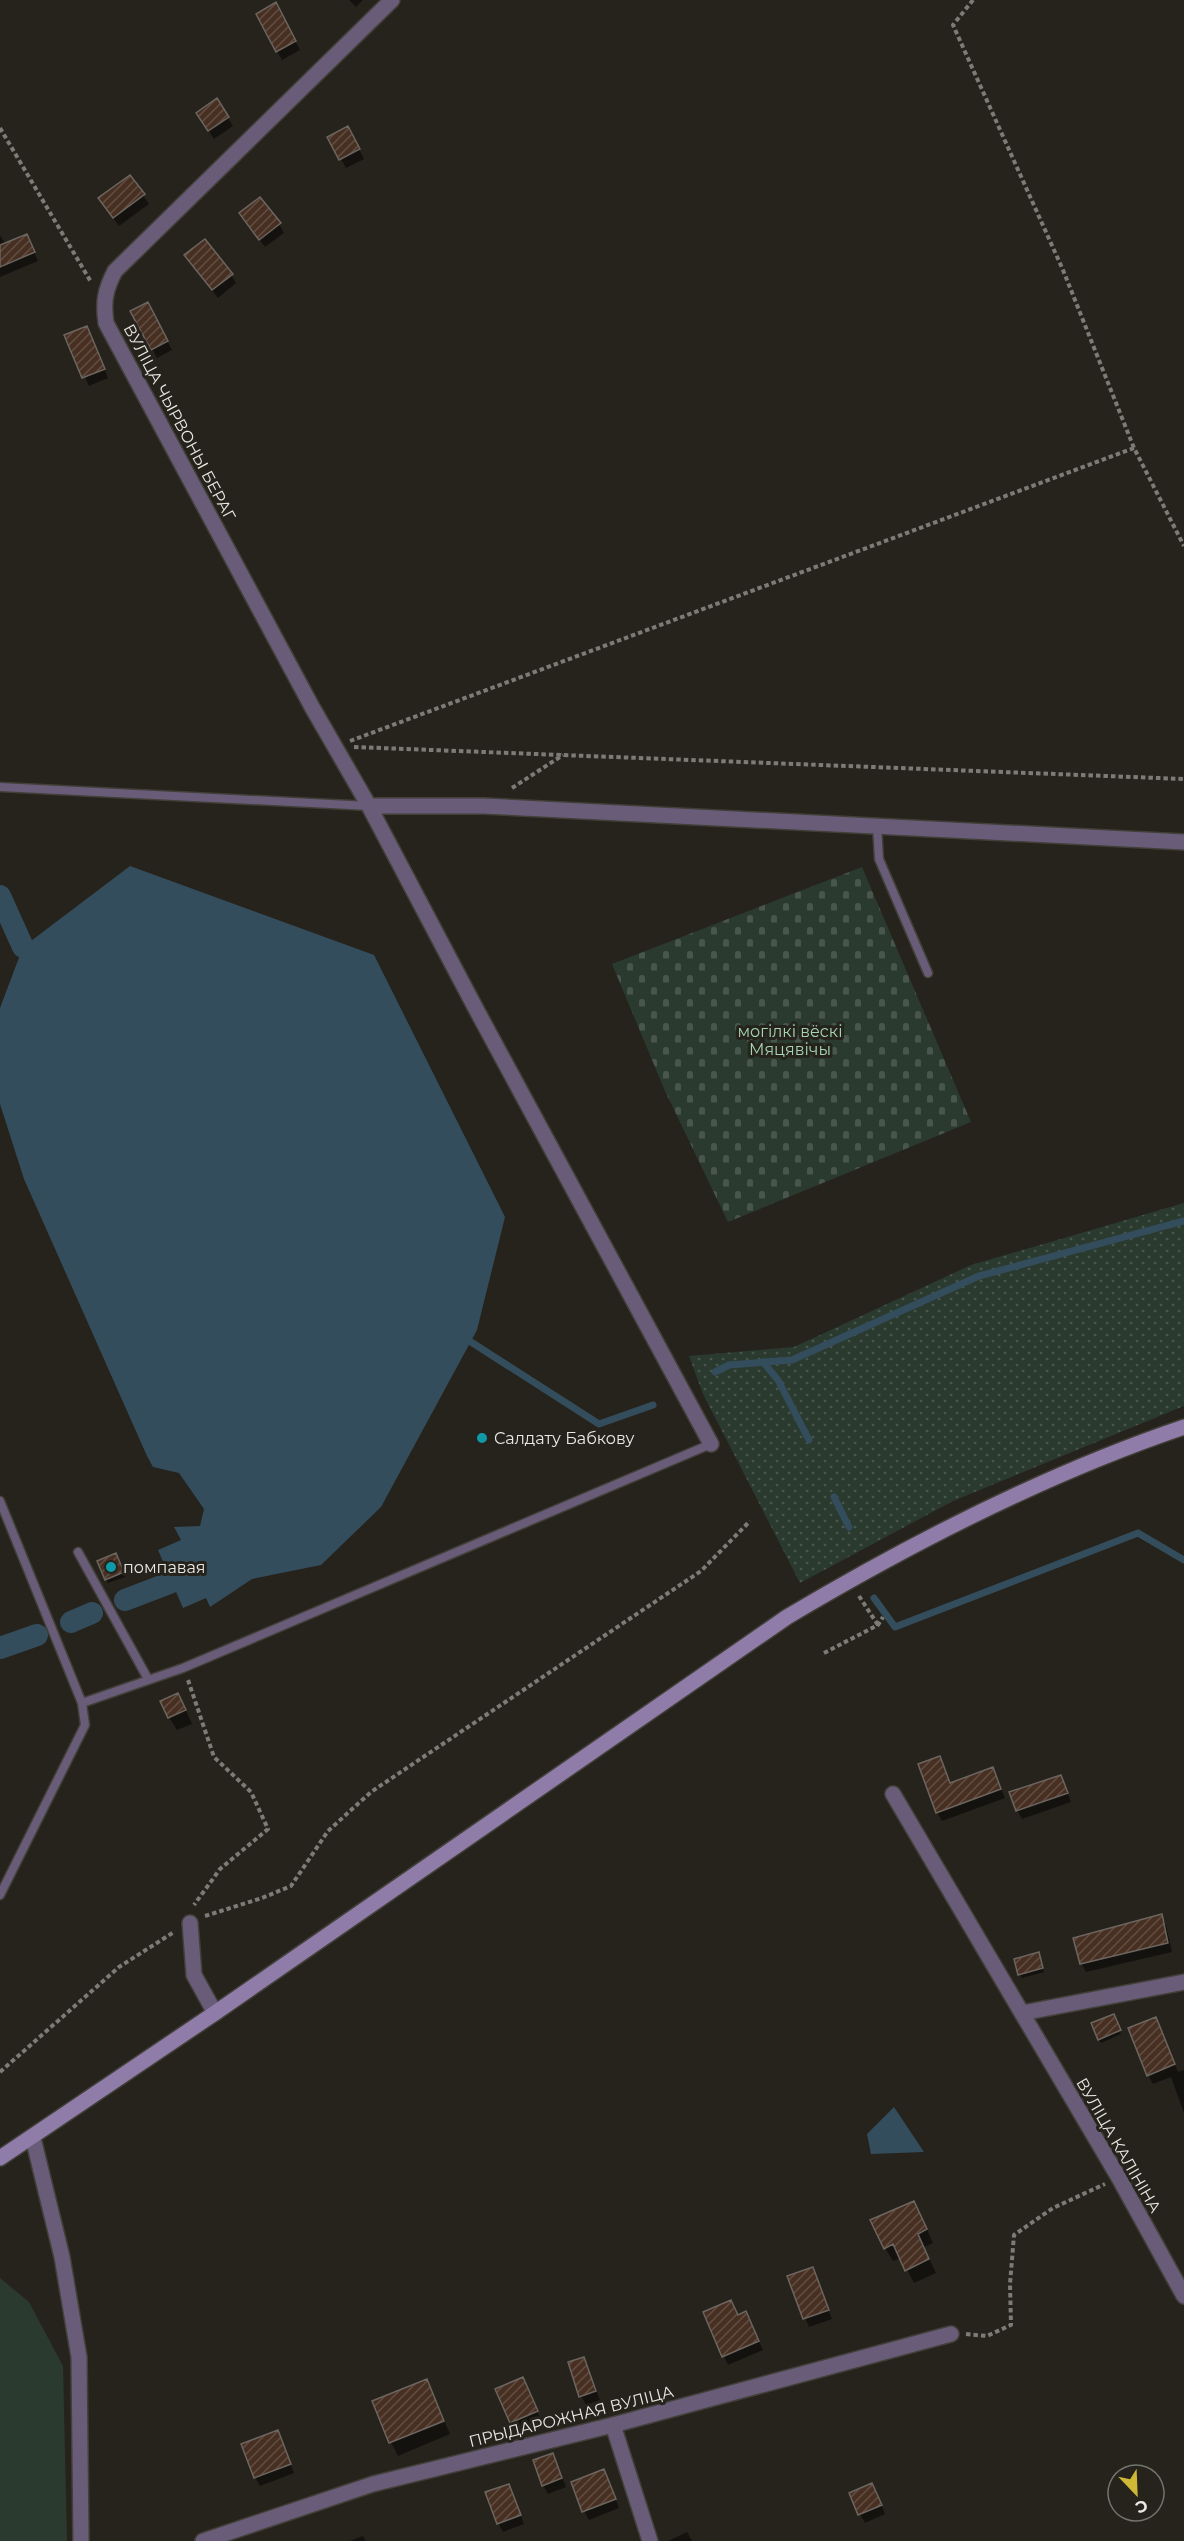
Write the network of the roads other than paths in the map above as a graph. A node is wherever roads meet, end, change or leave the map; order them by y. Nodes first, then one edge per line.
1 (392, 0) edge
2 (0, 787) edge
3 (369, 806) junction
4 (877, 826) junction
5 (1184, 842) edge
6 (928, 974) dead end
7 (1184, 1427) edge
8 (711, 1444) joint
9 (0, 1501) edge
10 (78, 1552) dead end
11 (148, 1679) junction
12 (81, 1703) junction
13 (893, 1794) dead end
14 (0, 1894) edge
15 (190, 1923) road end
16 (1184, 1982) edge
17 (215, 2013) junction
18 (1022, 2013) junction
19 (33, 2138) junction
20 (0, 2158) edge
21 (1184, 2296) edge
22 (951, 2334) road end
23 (613, 2425) junction
24 (81, 2541) edge
25 (202, 2541) edge
26 (650, 2541) edge

1 - 3 street, ВУЛІЦА ЧЫРВОНЫ БЕРАГ
2 - 3 lane
3 - 4 street
3 - 8 street, ВУЛІЦА ЧЫРВОНЫ БЕРАГ
4 - 5 street
4 - 6 lane
7 - 17 main road
8 - 11 lane
9 - 12 lane
10 - 11 lane
11 - 12 lane
12 - 14 lane
13 - 18 street, ВУЛІЦА КАЛІНІНА
15 - 17 street
16 - 18 street
17 - 19 main road
18 - 21 street, ВУЛІЦА КАЛІНІНА
19 - 20 main road
19 - 24 street
22 - 23 street, ПРЫДАРОЖНАЯ ВУЛІЦА
23 - 25 street, ПРЫДАРОЖНАЯ ВУЛІЦА
23 - 26 street

